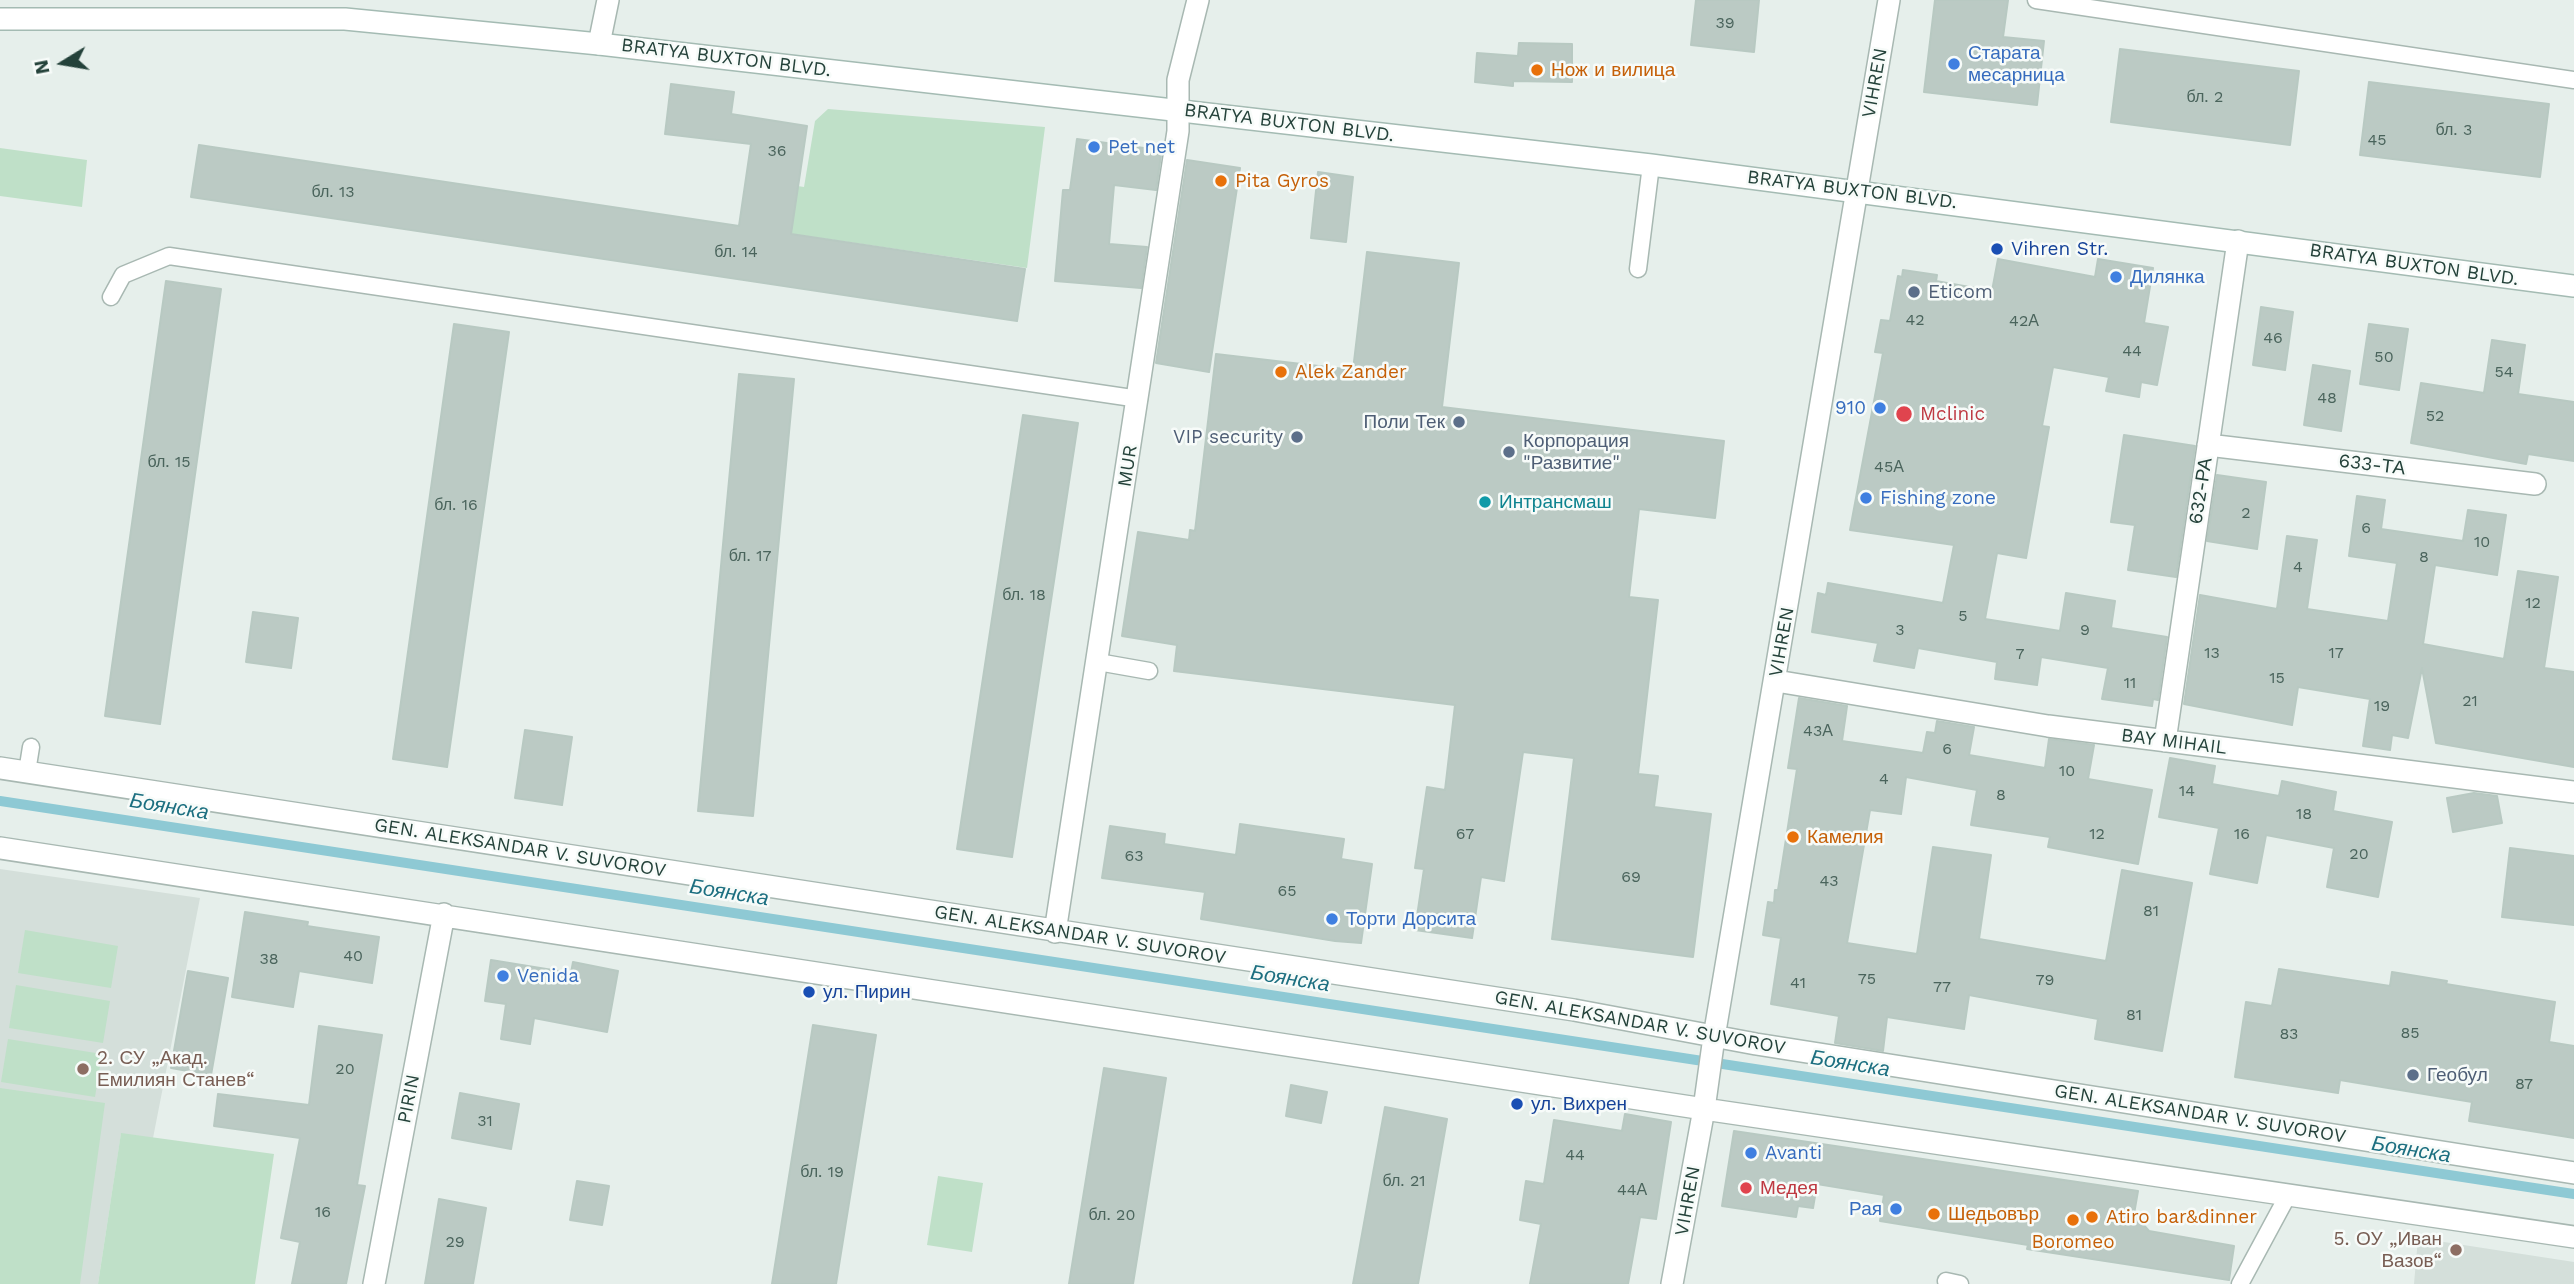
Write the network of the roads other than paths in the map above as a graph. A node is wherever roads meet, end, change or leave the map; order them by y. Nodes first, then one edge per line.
1 (608, 0) edge
2 (1198, 0) edge
3 (1889, 0) edge
4 (2036, 0) edge
5 (0, 19) edge
6 (599, 44) junction
7 (2574, 80) edge
8 (1178, 110) junction
9 (1651, 165) junction
10 (1857, 191) junction
11 (2238, 241) junction
12 (1638, 269) dead end
13 (2574, 286) edge
14 (111, 298) dead end
15 (1139, 399) junction
16 (2208, 445) junction
17 (2535, 484) dead end
18 (1098, 663) junction
19 (1149, 671) dead end
20 (1776, 681) junction
21 (2165, 741) junction
22 (32, 747) dead end
23 (0, 768) edge
24 (27, 772) junction
25 (2574, 792) edge
26 (0, 848) edge
27 (443, 914) junction
28 (1055, 932) junction
29 (1714, 1037) junction
30 (1704, 1109) junction
31 (2574, 1173) edge
32 (2288, 1195) junction
33 (2574, 1237) edge
34 (374, 1284) edge
35 (1672, 1284) edge
36 (2240, 1284) edge

1 - 6 street
2 - 8 street, MUR
3 - 10 street, VIHREN
4 - 7 lane
5 - 6 street, BRATYA BUXTON BLVD.
6 - 8 street, BRATYA BUXTON BLVD.
8 - 9 street, BRATYA BUXTON BLVD.
8 - 15 street, MUR
9 - 10 street, BRATYA BUXTON BLVD.
9 - 12 lane
10 - 11 street, BRATYA BUXTON BLVD.
10 - 20 street, VIHREN
11 - 13 street, BRATYA BUXTON BLVD.
11 - 16 street, 632-РА
14 - 15 lane
15 - 18 street, MUR
16 - 17 street, 633-ТА
16 - 21 street, 632-РА
18 - 19 lane
18 - 28 street, MUR
20 - 21 street, BAY MIHAIL
20 - 29 street, VIHREN
21 - 25 street, BAY MIHAIL
22 - 24 lane
23 - 24 street, GEN. ALEKSANDAR V. SUVOROV
24 - 28 street, GEN. ALEKSANDAR V. SUVOROV
26 - 27 street
27 - 30 street
27 - 34 street, PIRIN
28 - 29 street, GEN. ALEKSANDAR V. SUVOROV
29 - 30 street, VIHREN
29 - 31 street, GEN. ALEKSANDAR V. SUVOROV
30 - 32 street
30 - 35 street, VIHREN
32 - 33 street
32 - 36 lane

